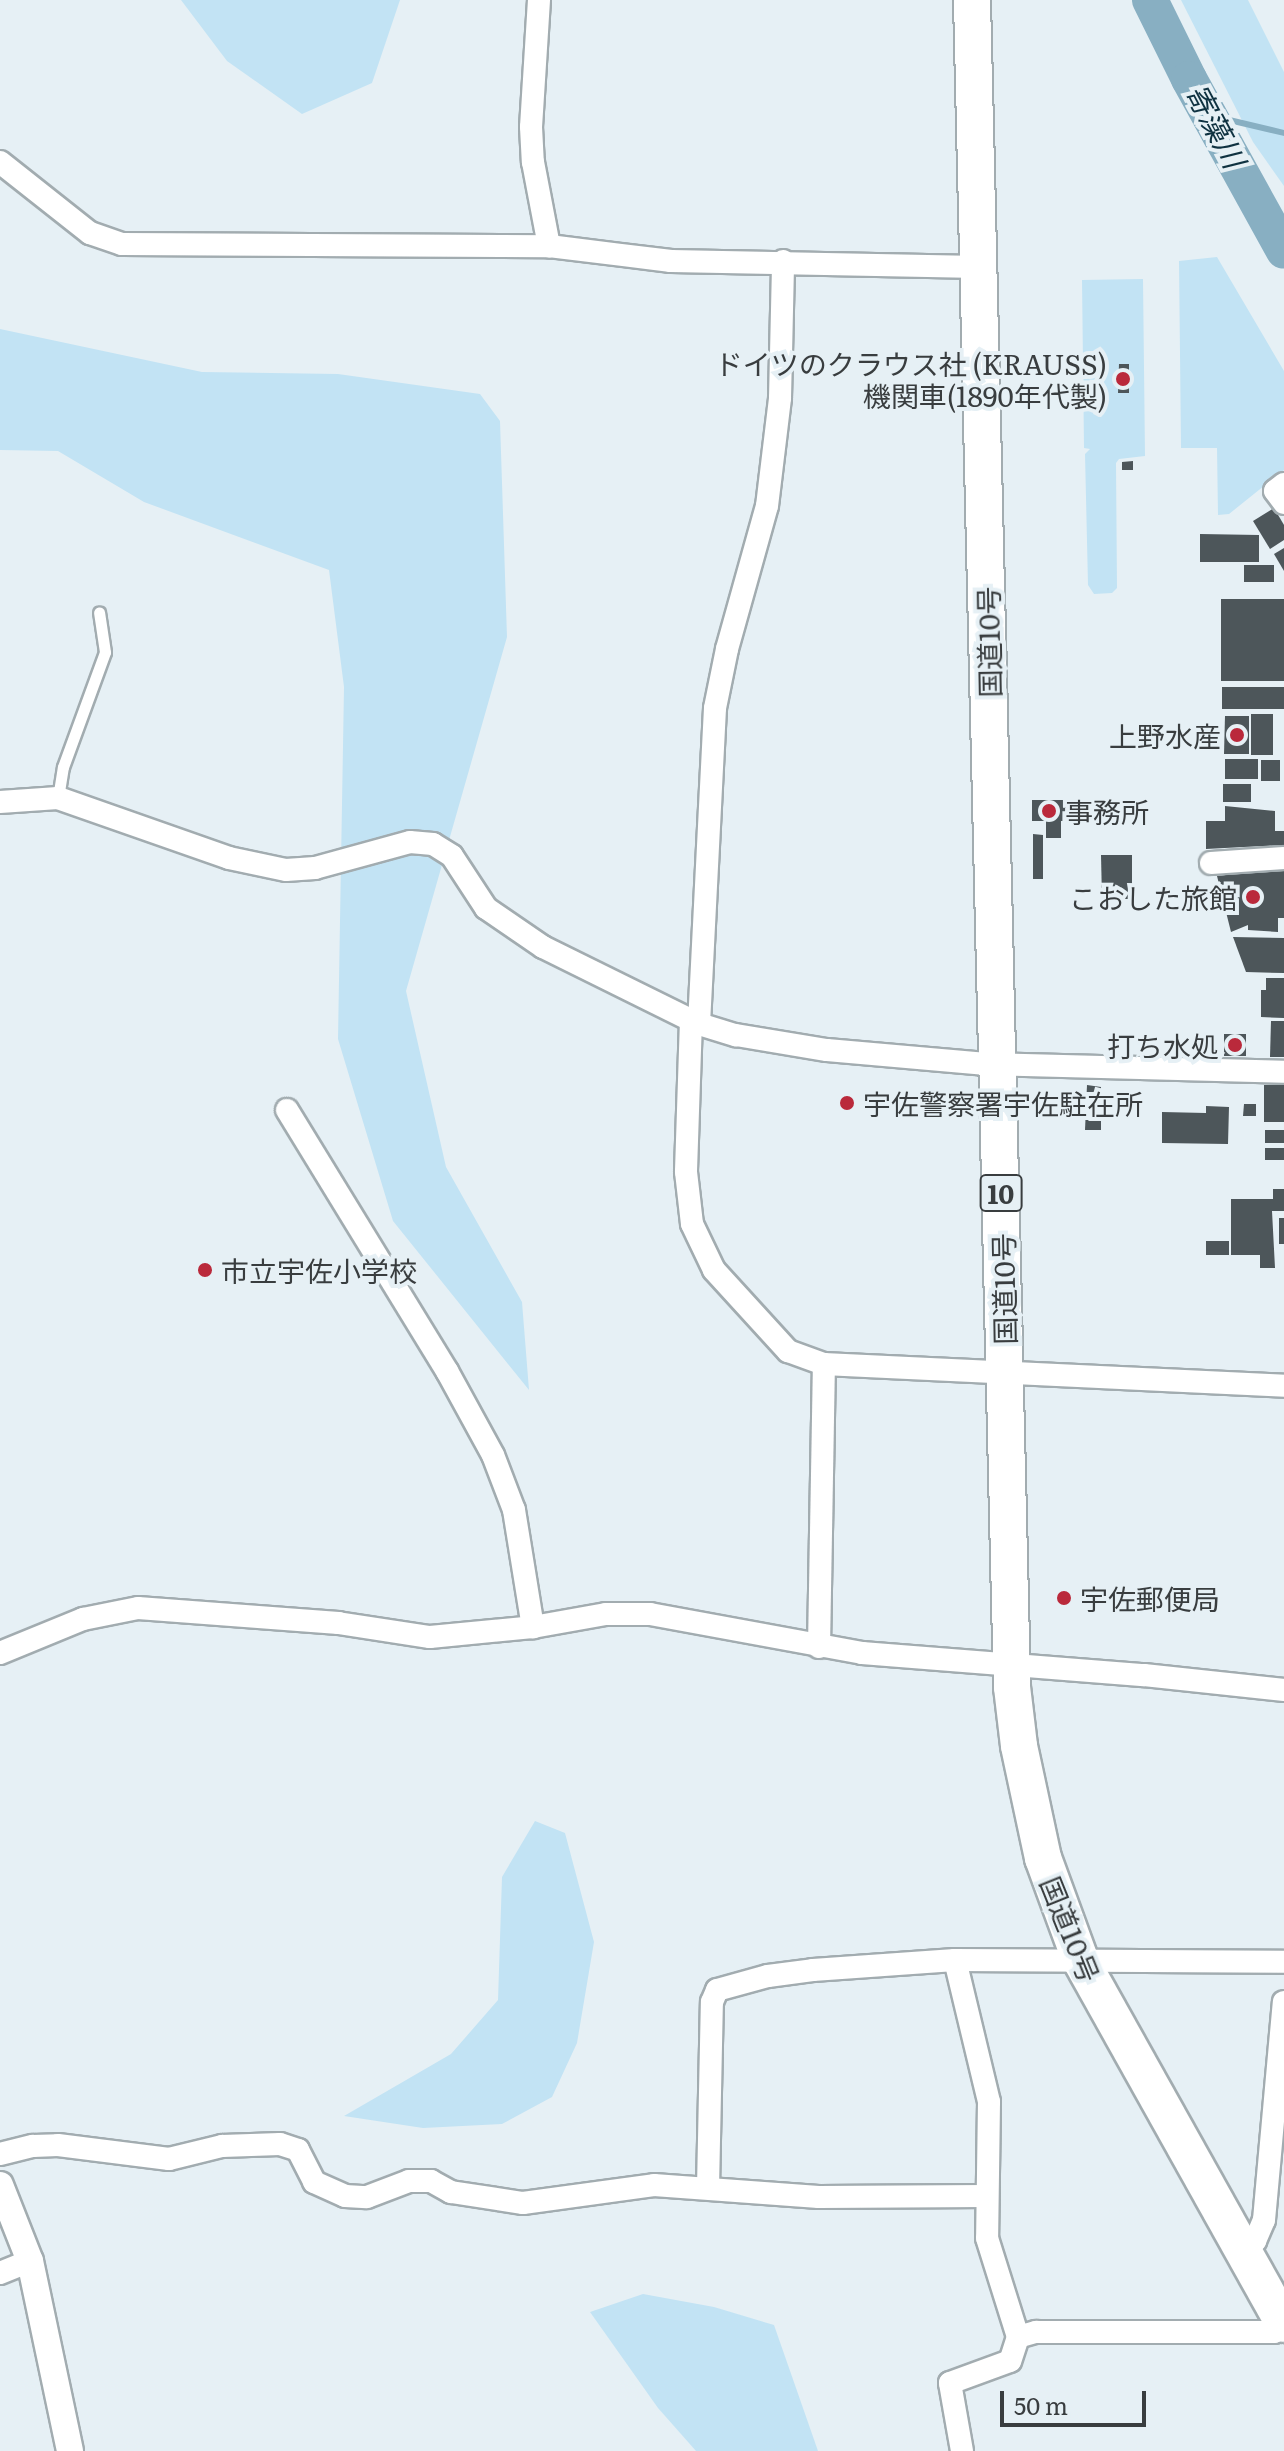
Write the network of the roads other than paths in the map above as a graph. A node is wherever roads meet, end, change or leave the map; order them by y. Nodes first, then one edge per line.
1 (539, 0) edge
2 (972, 0) edge
3 (0, 162) edge
4 (549, 246) junction
5 (783, 261) junction
6 (979, 267) junction
7 (1284, 484) edge
8 (1284, 503) edge
9 (99, 612) dead end
10 (58, 798) junction
11 (0, 802) edge
12 (1284, 858) edge
13 (1211, 863) dead end
14 (695, 1022) junction
15 (998, 1065) junction
16 (1284, 1072) edge
17 (287, 1110) dead end
18 (824, 1364) junction
19 (1005, 1370) junction
20 (1284, 1386) edge
21 (533, 1627) junction
22 (819, 1647) junction
23 (0, 1653) edge
24 (1012, 1665) junction
25 (1284, 1690) edge
26 (1080, 1959) junction
27 (955, 1960) junction
28 (1284, 1962) edge
29 (1284, 2002) edge
30 (0, 2154) edge
31 (0, 2185) edge
32 (708, 2188) junction
33 (987, 2196) junction
34 (1241, 2250) junction
35 (30, 2261) junction
36 (0, 2273) edge
37 (1284, 2325) edge
38 (1018, 2337) junction
39 (70, 2451) edge
40 (962, 2451) edge

1 - 4 street
2 - 6 highway, 国道10号 / 10
3 - 4 street
4 - 5 street
5 - 6 street
5 - 14 street
6 - 15 highway, 国道10号 / 10
7 - 8 street
9 - 10 lane
10 - 11 street
10 - 14 street
12 - 13 street
14 - 15 street
14 - 18 street
15 - 16 street
15 - 19 highway, 国道10号 / 10
17 - 21 street
18 - 19 street
18 - 22 street
19 - 20 street
19 - 24 highway, 国道10号 / 10
21 - 22 street
21 - 23 street
22 - 24 street
24 - 25 street
24 - 26 highway, 国道10号 / 10
26 - 27 street
26 - 28 street
26 - 34 highway, 国道10号 / 10
27 - 32 street
27 - 33 street
29 - 34 street
30 - 32 street
31 - 35 street
32 - 33 street
33 - 38 street
34 - 37 highway, 国道10号 / 10
35 - 36 street
35 - 39 street
37 - 38 street
38 - 40 street

